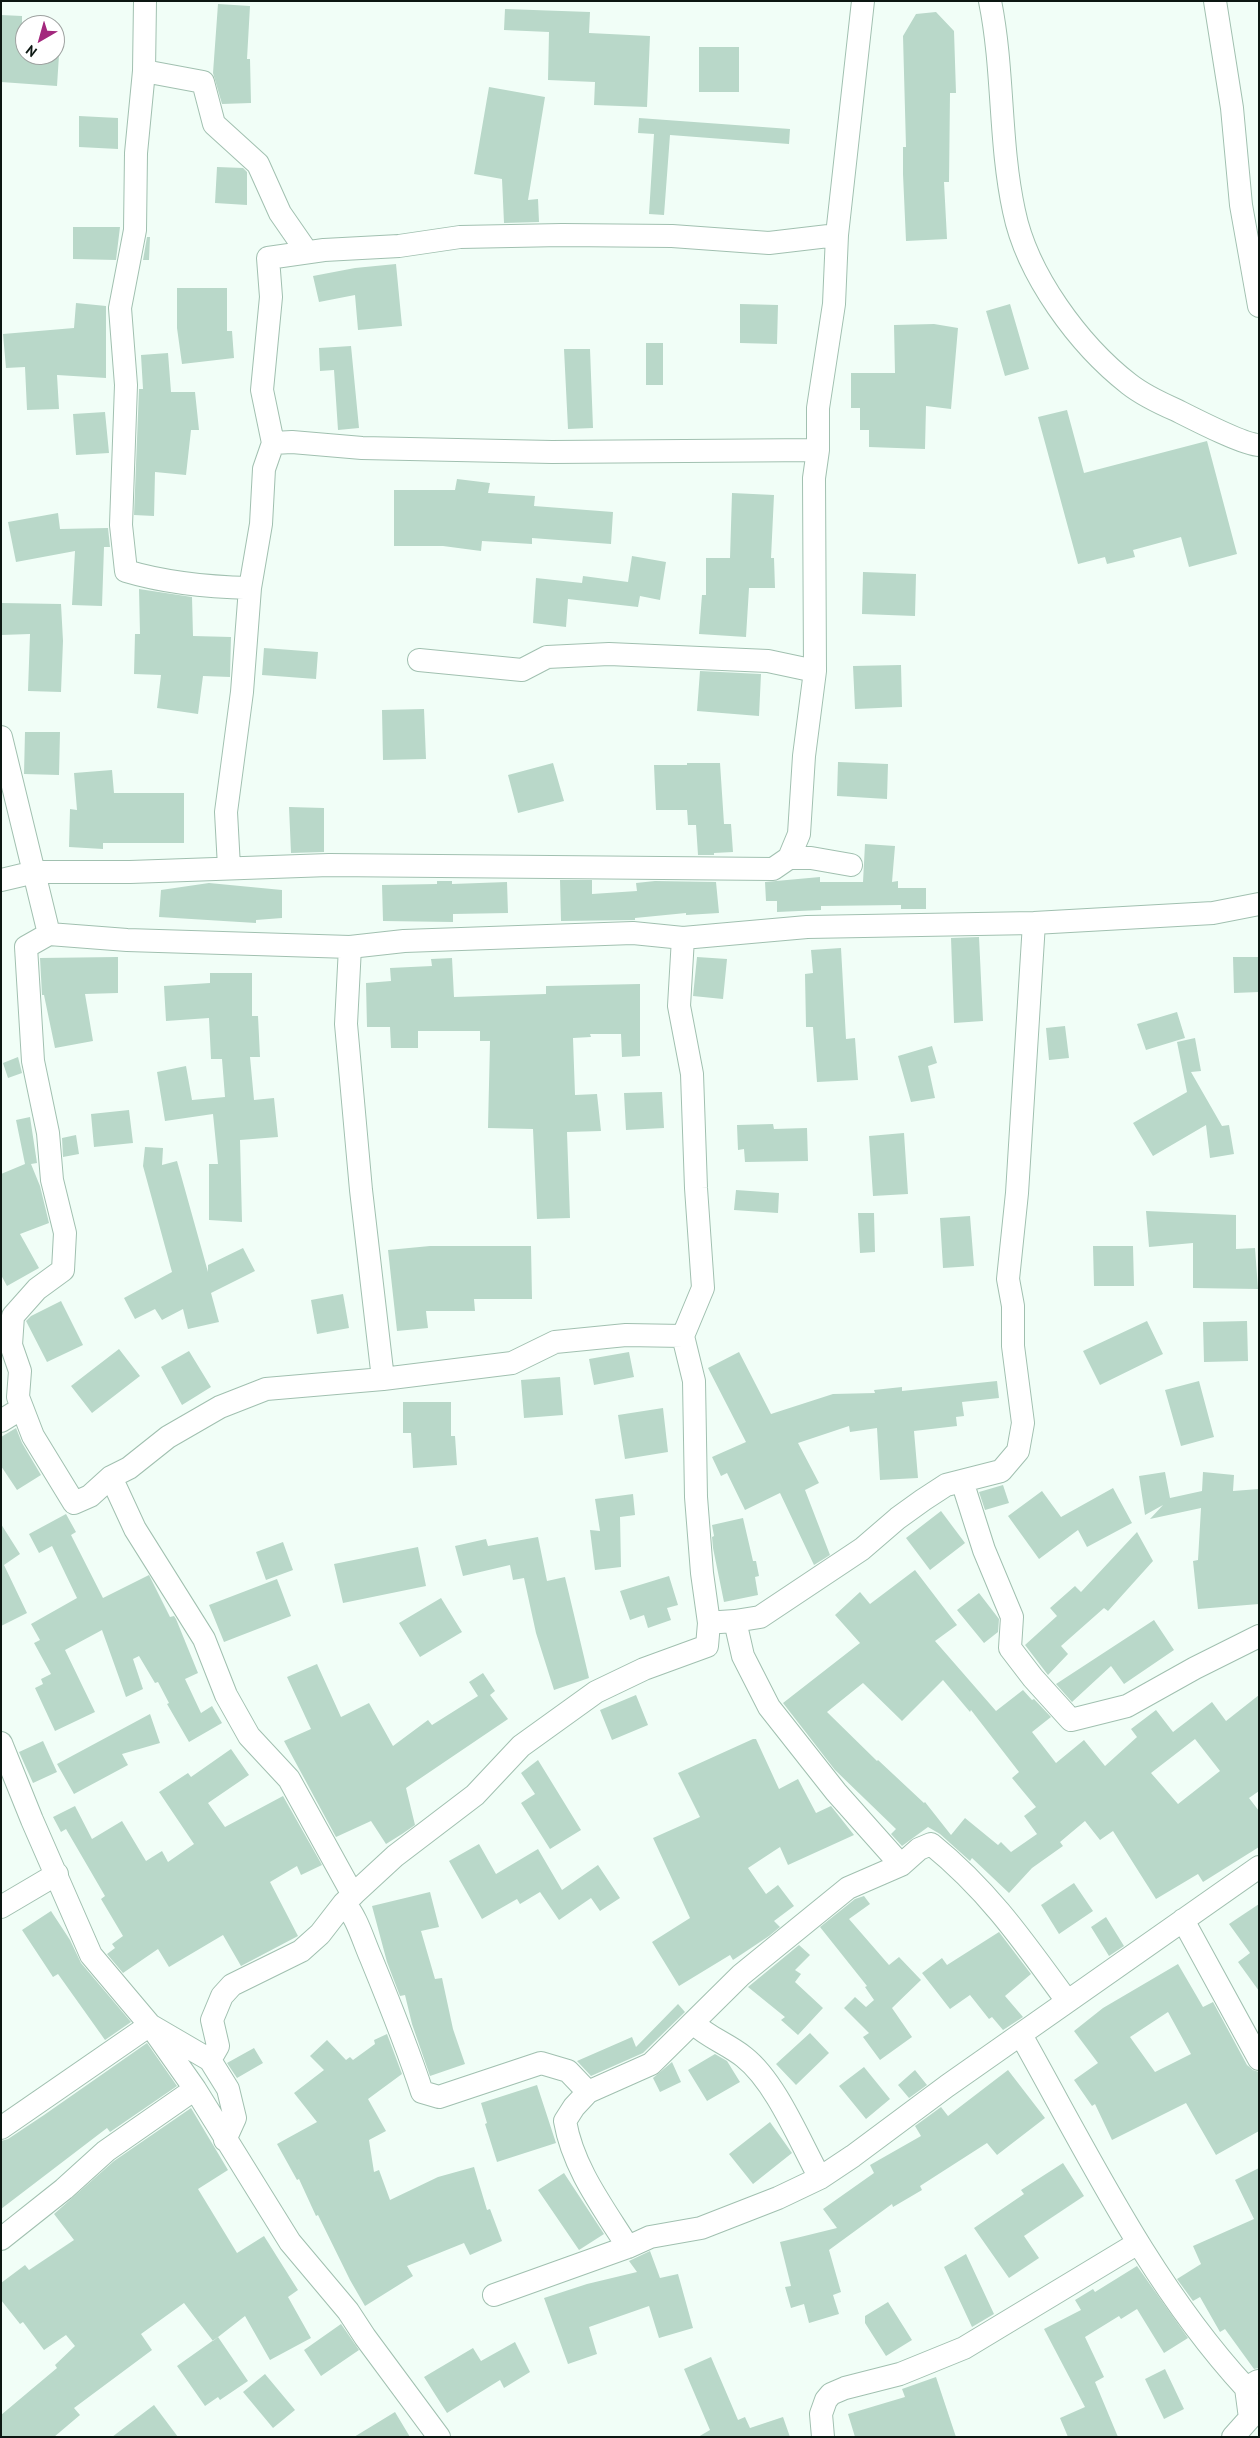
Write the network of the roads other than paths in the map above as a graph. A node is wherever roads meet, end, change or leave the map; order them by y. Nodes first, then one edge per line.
1 (145, 1) edge
2 (863, 1) edge
3 (990, 1) edge
4 (1215, 1) edge
5 (144, 71) junction
6 (838, 235) junction
7 (307, 252) junction
8 (1259, 306) edge
9 (273, 443) junction
10 (1259, 445) edge
11 (818, 450) junction
12 (250, 588) junction
13 (419, 660) dead end
14 (815, 671) junction
15 (1, 737) edge
16 (789, 858) junction
17 (851, 865) dead end
18 (229, 867) junction
19 (35, 872) junction
20 (1, 880) edge
21 (1259, 904) edge
22 (1034, 923) junction
23 (49, 934) junction
24 (683, 938) junction
25 (350, 947) junction
26 (683, 1336) junction
27 (383, 1379) junction
28 (22, 1408) junction
29 (1, 1420) edge
30 (111, 1477) junction
31 (962, 1481) junction
32 (735, 1621) junction
33 (709, 1623) junction
34 (1259, 1636) edge
35 (708, 1646) junction
36 (743, 1656) junction
37 (1, 1744) edge
38 (901, 1864) junction
39 (1259, 1867) edge
40 (57, 1874) junction
41 (348, 1899) junction
42 (1, 1907) edge
43 (1183, 1920) junction
44 (1067, 2001) junction
45 (693, 2023) junction
46 (150, 2025) junction
47 (1021, 2035) junction
48 (1259, 2059) edge
49 (210, 2060) junction
50 (195, 2089) junction
51 (588, 2092) junction
52 (1, 2128) edge
53 (225, 2140) junction
54 (820, 2178) junction
55 (1, 2239) edge
56 (1138, 2243) junction
57 (628, 2247) junction
58 (494, 2295) dead end
59 (1252, 2384) edge
60 (439, 2437) edge
61 (823, 2437) edge
62 (1233, 2437) edge

1 - 5 street
2 - 6 street
3 - 10 street
4 - 8 street
5 - 7 street
5 - 12 street
6 - 7 street
6 - 11 street
7 - 9 street
9 - 11 street
9 - 12 street
11 - 14 street
12 - 18 street
13 - 14 street
14 - 16 street
15 - 19 street
16 - 17 street
16 - 18 street
18 - 19 street
19 - 20 street
19 - 23 street
21 - 22 street
22 - 24 street
22 - 31 street
23 - 25 street
23 - 28 street
24 - 25 street
24 - 26 street
25 - 27 street
26 - 27 street
26 - 33 street
27 - 30 street
28 - 29 street
28 - 30 street
30 - 41 street
31 - 32 street
31 - 34 street
32 - 33 street
32 - 36 street
33 - 35 street
35 - 36 street
35 - 41 street
36 - 38 street
37 - 40 street
38 - 44 street
38 - 45 street
39 - 43 street
40 - 42 street
40 - 46 street
41 - 49 street
41 - 51 street
43 - 44 street
43 - 48 street
44 - 47 street
45 - 51 street
45 - 54 street
46 - 49 street
46 - 50 street
46 - 52 street
47 - 54 street
47 - 56 street
49 - 53 street
50 - 53 street
50 - 55 street
51 - 57 street
53 - 60 street
54 - 57 street
56 - 59 street
56 - 61 street
57 - 58 street
59 - 62 street

